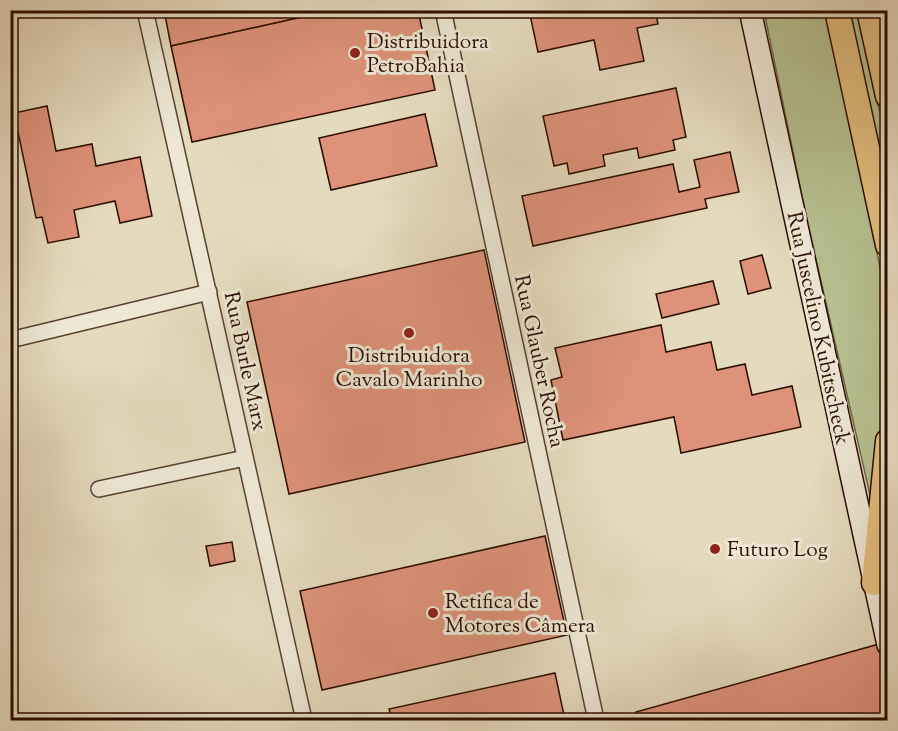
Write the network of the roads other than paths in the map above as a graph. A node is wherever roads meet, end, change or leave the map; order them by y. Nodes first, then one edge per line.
1 (145, 10) edge
2 (443, 10) edge
3 (750, 10) edge
4 (837, 10) edge
5 (869, 10) edge
6 (888, 96) edge
7 (888, 245) edge
8 (209, 292) junction
9 (10, 340) edge
10 (888, 441) edge
11 (245, 458) junction
12 (99, 489) dead end
13 (874, 583) junction
14 (888, 645) edge
15 (304, 720) edge
16 (596, 720) edge

1 - 8 street, Rua Burle Marx
2 - 16 street, Rua Glauber Rocha
3 - 13 main road, Rua Juscelino Kubitscheck
4 - 7 highway
5 - 6 highway
8 - 9 street
8 - 11 street, Rua Burle Marx
10 - 13 highway
11 - 12 street
11 - 15 street, Rua Burle Marx
13 - 14 main road, Rua Juscelino Kubitscheck

